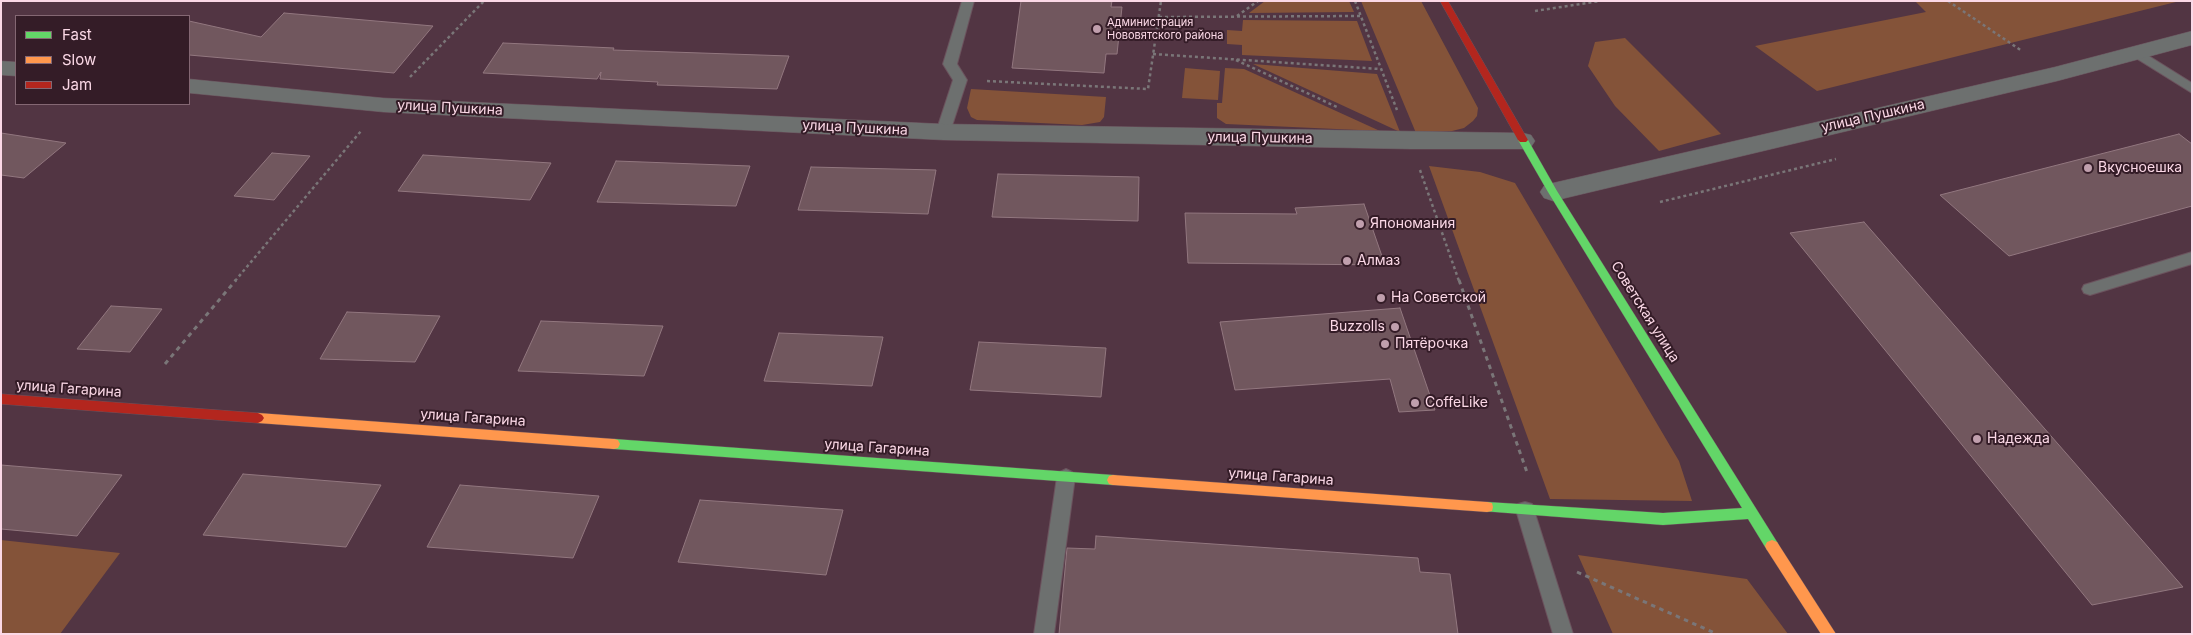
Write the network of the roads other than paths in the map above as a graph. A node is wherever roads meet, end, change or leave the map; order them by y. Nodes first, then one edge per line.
1 (968, 1) edge
2 (1444, 1) edge
3 (2192, 38) edge
4 (2136, 52) junction
5 (1, 68) edge
6 (15, 69) edge
7 (190, 86) edge
8 (2192, 89) edge
9 (943, 132) junction
10 (1522, 141) junction
11 (1553, 192) junction
12 (2192, 258) edge
13 (2090, 289) dead end
14 (1, 399) edge
15 (1066, 476) junction
16 (1533, 511) junction
17 (1751, 513) junction
18 (1044, 634) edge
19 (1562, 634) edge
20 (1829, 634) edge

1 - 9 lane
2 - 10 street, Советская улица
3 - 4 street, улица Пушкина
4 - 8 lane
4 - 11 street, улица Пушкина
5 - 6 street
7 - 9 street, улица Пушкина
9 - 10 street, улица Пушкина
10 - 11 street, Советская улица
11 - 17 street, Советская улица
12 - 13 lane
14 - 15 street, улица Гагарина
15 - 16 street, улица Гагарина
15 - 18 lane
16 - 17 street, улица Гагарина
16 - 19 lane
17 - 20 street, Советская улица

